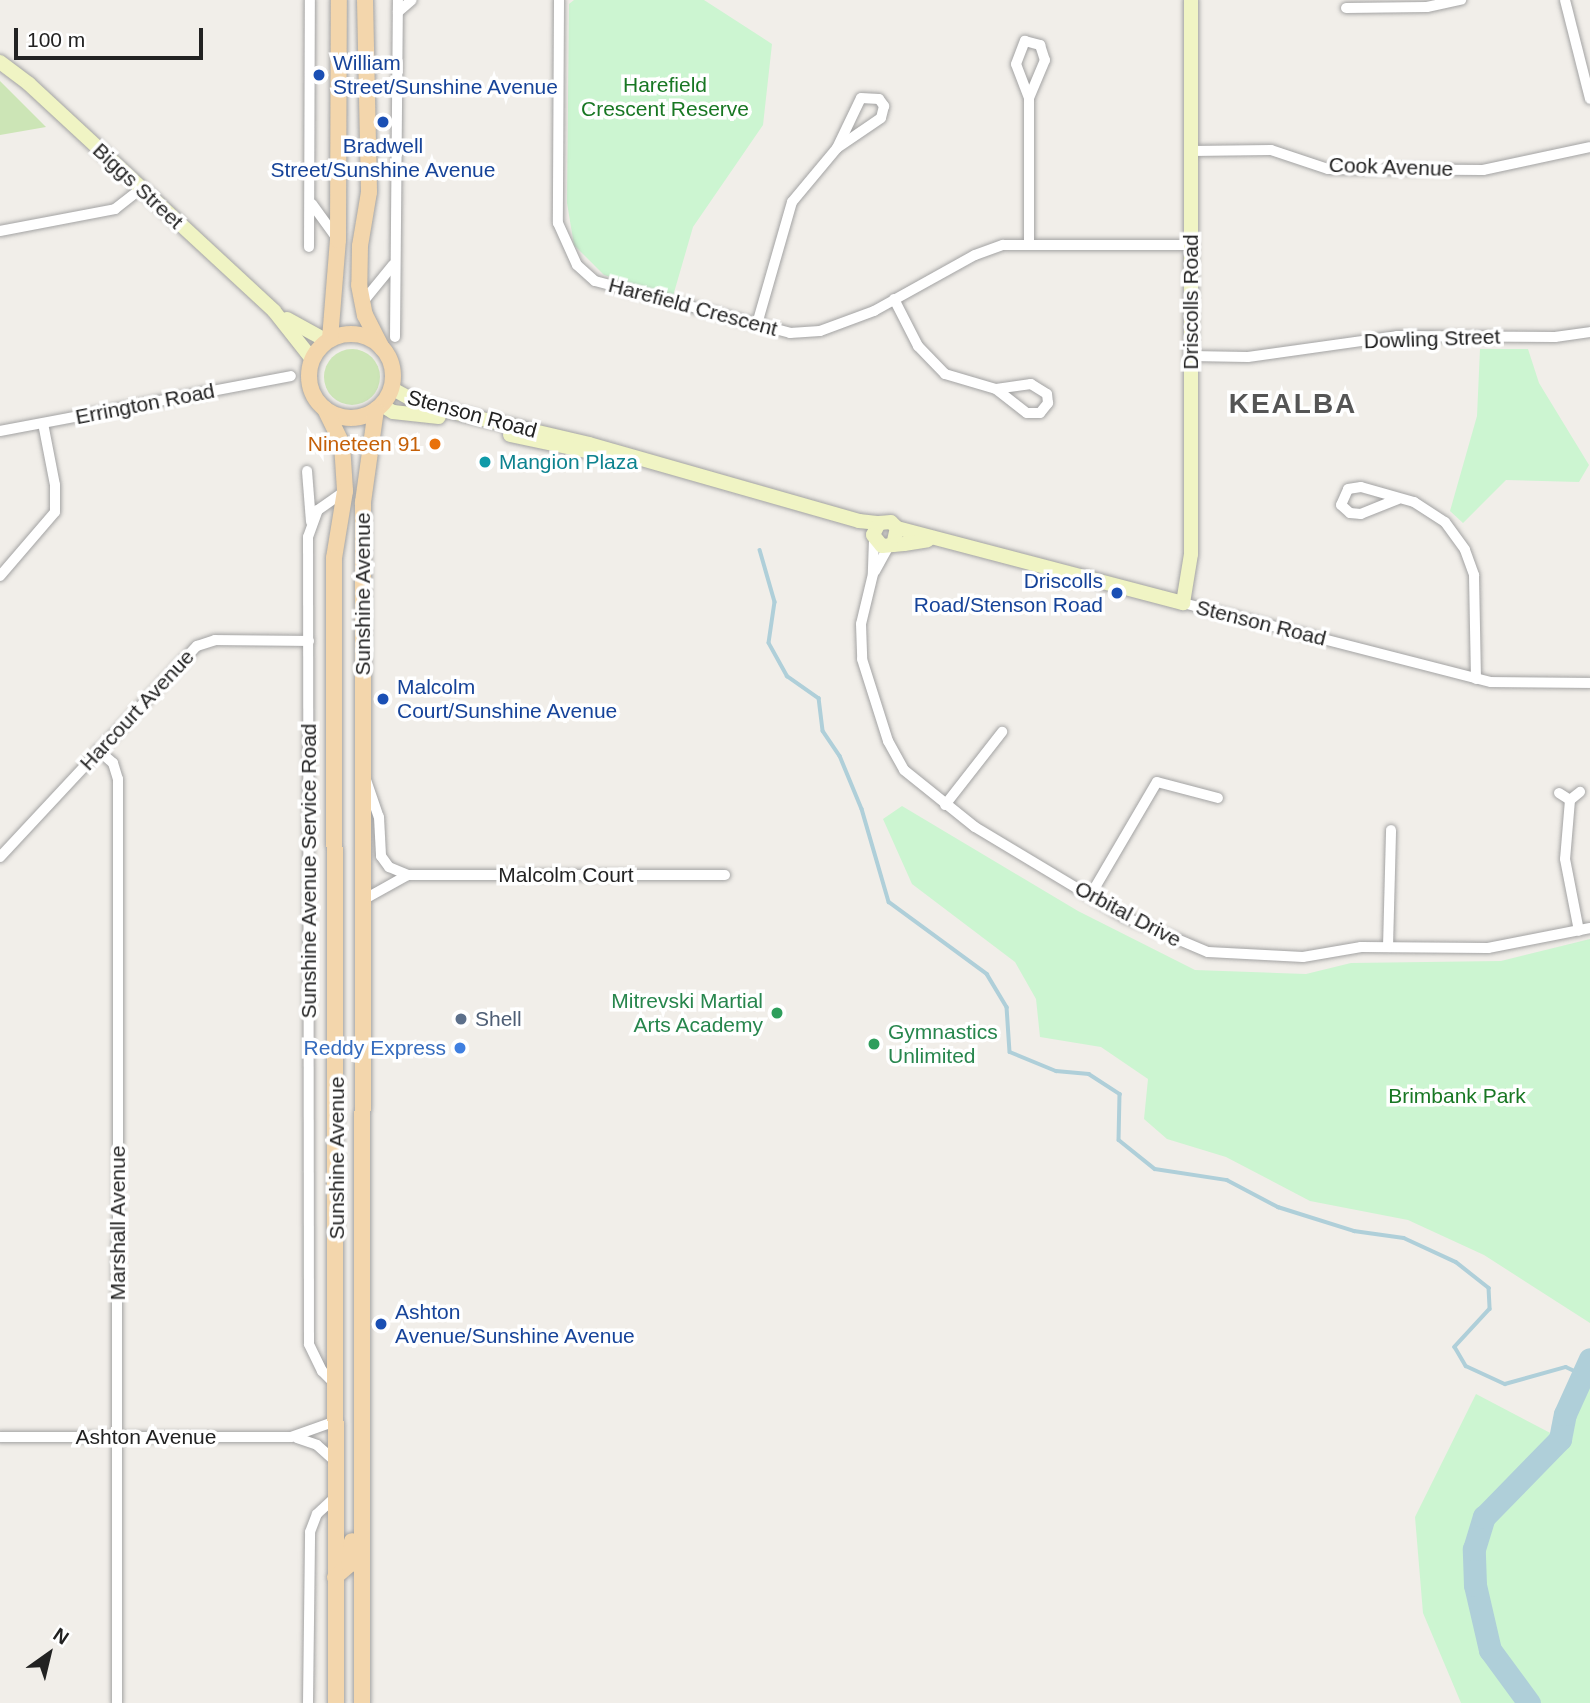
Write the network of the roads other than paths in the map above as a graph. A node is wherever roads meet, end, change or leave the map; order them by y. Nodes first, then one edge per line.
1 (310, 0) edge
2 (339, 0) edge
3 (365, 0) edge
4 (412, 0) edge
5 (559, 0) edge
6 (1191, 0) edge
7 (1461, 0) edge
8 (1565, 0) edge
9 (398, 6) edge
10 (1346, 8) dead end
11 (0, 62) edge
12 (1029, 97) junction
13 (1590, 99) edge
14 (1590, 147) edge
15 (837, 148) junction
16 (1192, 151) junction
17 (141, 189) junction
18 (312, 204) junction
19 (0, 231) edge
20 (338, 240) junction
21 (1029, 244) junction
22 (1190, 245) junction
23 (309, 247) dead end
24 (393, 265) junction
25 (894, 299) junction
26 (362, 303) junction
27 (274, 311) junction
28 (757, 324) junction
29 (1590, 332) edge
30 (329, 340) junction
31 (388, 343) junction
32 (1190, 356) junction
33 (312, 359) junction
34 (290, 376) dead end
35 (391, 388) junction
36 (996, 389) dead end
37 (378, 407) junction
38 (325, 409) junction
39 (43, 423) junction
40 (0, 431) edge
41 (636, 458) junction
42 (307, 471) dead end
43 (345, 491) junction
44 (1398, 499) junction
45 (837, 513) junction
46 (311, 522) junction
47 (879, 523) junction
48 (897, 528) junction
49 (873, 539) junction
50 (936, 539) junction
51 (891, 546) junction
52 (873, 574) junction
53 (0, 576) edge
54 (1183, 603) junction
55 (309, 641) junction
56 (1476, 679) junction
57 (1590, 683) edge
58 (1002, 732) dead end
59 (98, 750) junction
60 (363, 772) junction
61 (1580, 792) dead end
62 (1559, 793) dead end
63 (1218, 798) dead end
64 (1570, 800) junction
65 (945, 805) junction
66 (1391, 830) dead end
67 (0, 857) edge
68 (337, 872) junction
69 (408, 875) junction
70 (725, 875) dead end
71 (1090, 896) junction
72 (363, 900) junction
73 (1584, 930) edge
74 (1388, 947) junction
75 (362, 1082) junction
76 (336, 1208) junction
77 (336, 1385) junction
78 (336, 1421) junction
79 (362, 1427) junction
80 (0, 1437) edge
81 (291, 1437) junction
82 (117, 1438) junction
83 (335, 1461) junction
84 (335, 1497) junction
85 (335, 1577) junction
86 (117, 1703) edge
87 (308, 1703) edge
88 (336, 1703) edge
89 (362, 1703) edge

1 - 18 street
2 - 20 main road
3 - 26 main road
4 - 9 street
5 - 28 street, Harefield Crescent
6 - 16 street, Driscolls Road
7 - 10 street
8 - 13 street
9 - 24 street
11 - 17 street, Biggs Street
12 - 12 street
12 - 21 street
14 - 16 street, Cook Avenue
15 - 15 street
15 - 28 street
16 - 22 street, Driscolls Road
17 - 19 street
17 - 27 street, Biggs Street
18 - 20 street
18 - 23 street
20 - 30 main road
21 - 22 street, Harefield Crescent
21 - 25 street, Harefield Crescent
22 - 32 street, Driscolls Road
24 - 26 street
24 - 31 street
25 - 28 street, Harefield Crescent
25 - 36 street
26 - 31 main road
27 - 30 street, Biggs Street
27 - 33 street, Biggs Street
29 - 32 street, Dowling Street
30 - 31 main road
30 - 33 main road
31 - 35 main road
32 - 54 street, Driscolls Road
33 - 38 main road
34 - 39 street, Errington Road
35 - 37 main road
35 - 41 street, Stenson Road
37 - 38 main road
37 - 41 street, Stenson Road
37 - 60 main road, Sunshine Avenue
38 - 43 main road, Sunshine Avenue
39 - 40 street, Errington Road
39 - 53 street
41 - 45 street, Stenson Road
42 - 46 street, Sunshine Avenue Service Road
43 - 46 street
43 - 68 main road, Sunshine Avenue
44 - 44 street
44 - 56 street
45 - 47 street, Stenson Road
45 - 49 street, Stenson Road
46 - 55 street, Sunshine Avenue Service Road
47 - 48 street, Stenson Road
47 - 49 street
48 - 50 street, Stenson Road
48 - 51 street
49 - 51 street, Stenson Road
49 - 52 street, Orbital Drive
50 - 51 street, Stenson Road
50 - 54 street, Stenson Road
51 - 52 street, Orbital Drive
52 - 65 street, Orbital Drive
54 - 56 street, Stenson Road
55 - 59 street, Harcourt Avenue
55 - 77 street, Sunshine Avenue Service Road
56 - 57 street, Stenson Road
58 - 65 street
59 - 67 street, Harcourt Avenue
59 - 82 street, Marshall Avenue
60 - 69 street
60 - 72 main road, Sunshine Avenue
61 - 64 street
62 - 64 street
63 - 71 street
64 - 73 street
65 - 71 street, Orbital Drive
66 - 74 street
68 - 72 main road
68 - 76 main road, Sunshine Avenue
69 - 70 street, Malcolm Court
69 - 72 street, Malcolm Court
71 - 74 street, Orbital Drive
72 - 75 main road, Sunshine Avenue
73 - 74 street, Orbital Drive
75 - 76 main road
75 - 79 main road, Sunshine Avenue
76 - 77 main road, Sunshine Avenue
77 - 78 main road, Sunshine Avenue
78 - 81 street, Ashton Avenue
78 - 83 main road, Sunshine Avenue
79 - 85 main road
79 - 89 main road, Sunshine Avenue
80 - 82 street, Ashton Avenue
81 - 82 street, Ashton Avenue
81 - 83 street, Ashton Avenue
82 - 86 street, Marshall Avenue
83 - 84 main road, Sunshine Avenue
84 - 85 main road, Sunshine Avenue
84 - 87 street
85 - 88 main road, Sunshine Avenue

